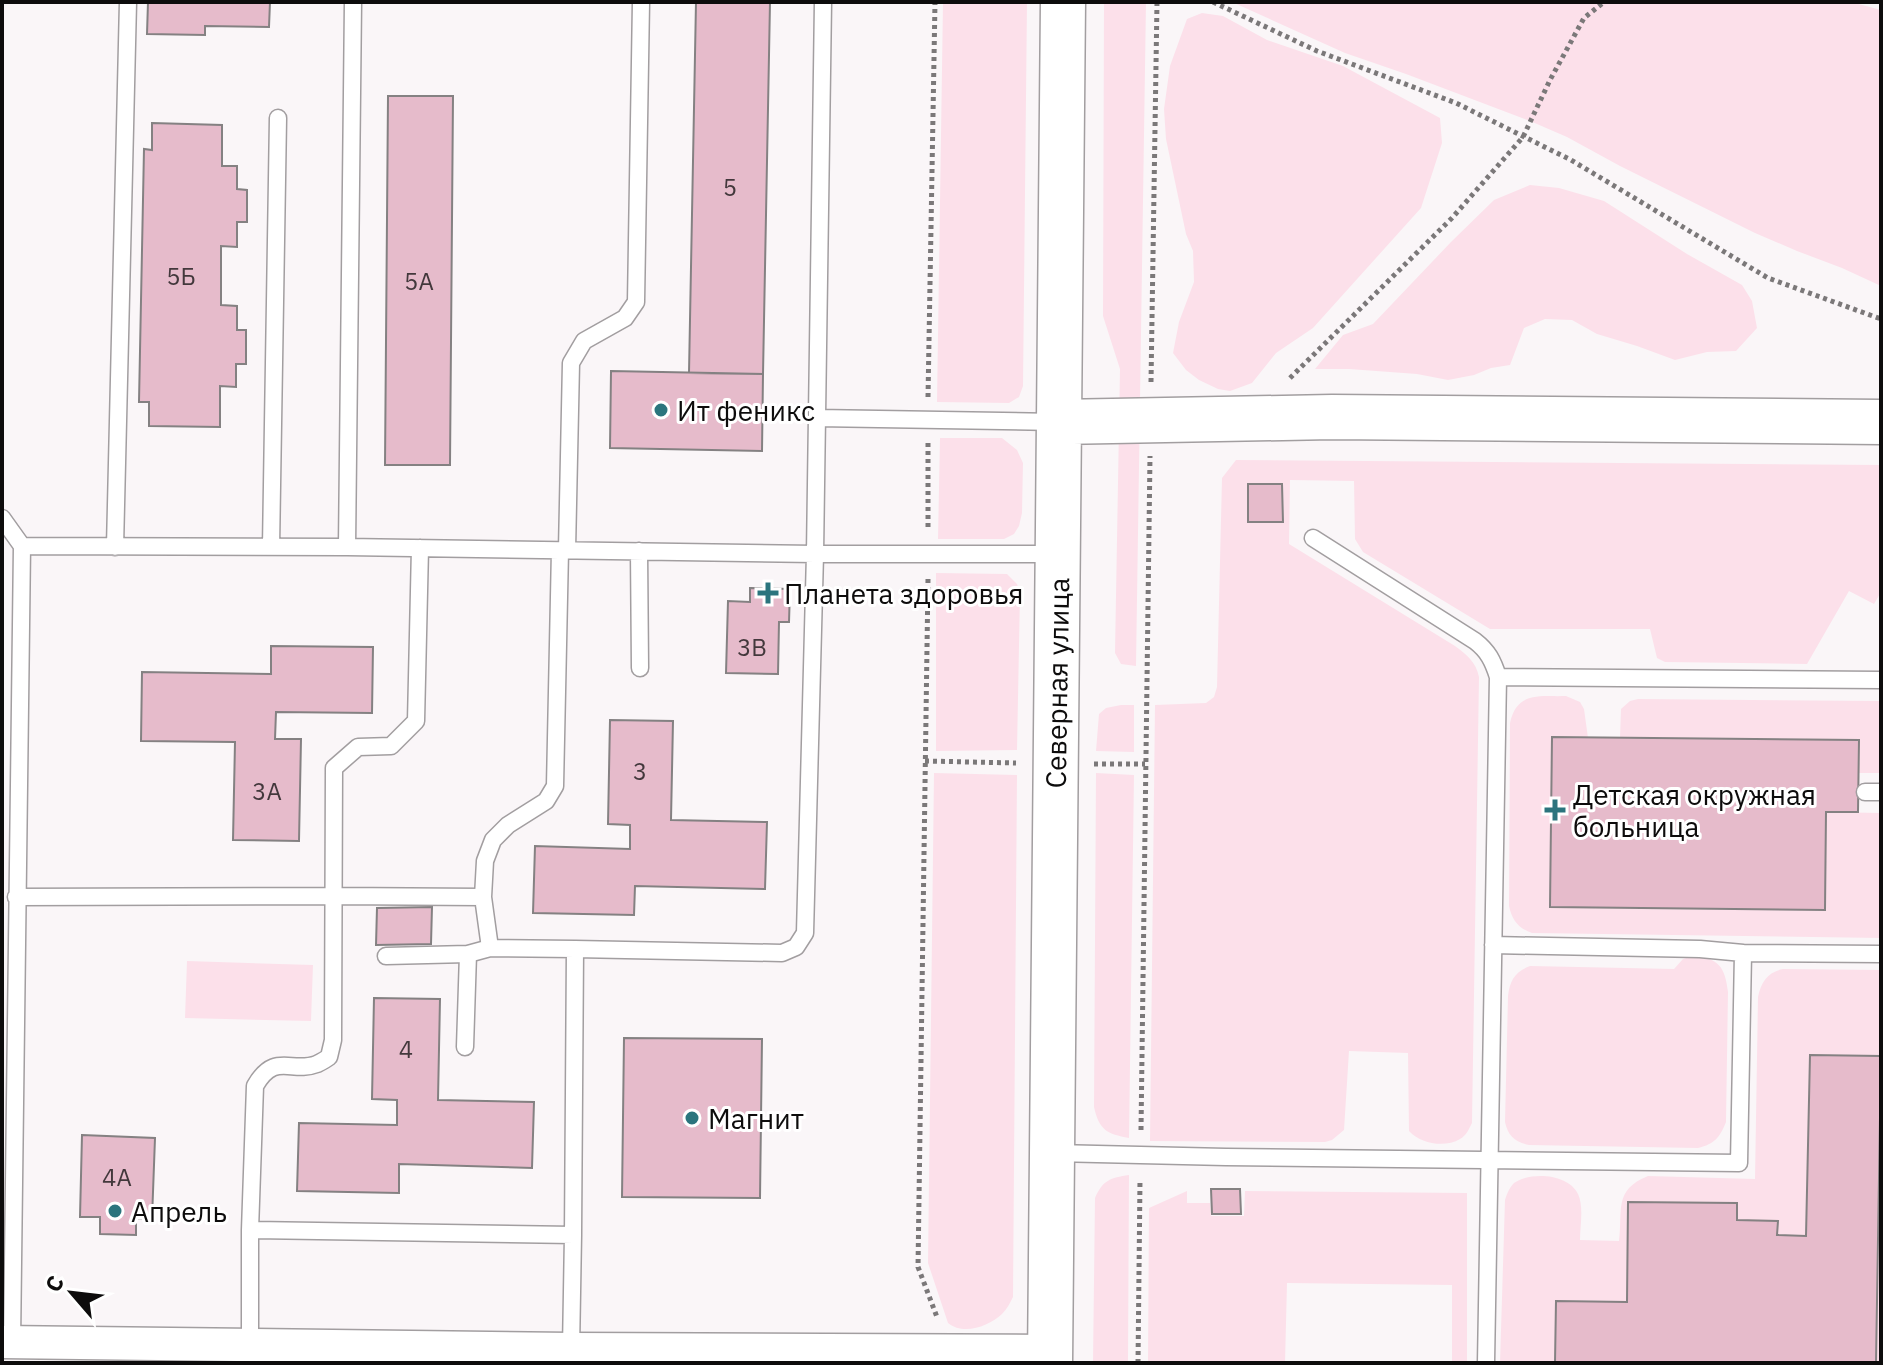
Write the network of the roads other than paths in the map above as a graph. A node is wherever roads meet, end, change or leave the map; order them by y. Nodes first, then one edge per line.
1 (128, 2) edge
2 (353, 2) edge
3 (641, 2) edge
4 (823, 2) edge
5 (1063, 2) edge
6 (278, 118) dead end
7 (817, 418) junction
8 (1059, 422) junction
9 (1881, 422) edge
10 (2, 518) edge
11 (1313, 538) dead end
12 (22, 546) junction
13 (115, 547) junction
14 (271, 547) junction
15 (347, 547) junction
16 (420, 548) junction
17 (564, 550) junction
18 (639, 551) junction
19 (815, 554) junction
20 (1058, 554) junction
21 (640, 668) dead end
22 (1498, 677) junction
23 (1881, 680) edge
24 (335, 896) junction
25 (16, 897) junction
26 (483, 897) junction
27 (1493, 945) junction
28 (490, 948) junction
29 (575, 949) junction
30 (1743, 953) junction
31 (468, 954) junction
32 (1881, 954) edge
33 (386, 956) dead end
34 (465, 1047) dead end
35 (1053, 1153) junction
36 (1488, 1161) junction
37 (250, 1230) junction
38 (573, 1235) junction
39 (7, 1342) edge
40 (250, 1344) junction
41 (571, 1349) junction
42 (76, 1353) edge
43 (1050, 1357) edge
44 (1486, 1363) edge

1 - 13 lane
2 - 15 lane
3 - 17 lane
4 - 7 lane
5 - 8 main road, Северная улица
6 - 14 lane
7 - 8 lane
7 - 19 lane
8 - 9 main road
8 - 20 main road, Северная улица
10 - 12 lane
11 - 22 lane
12 - 13 lane
12 - 25 lane
13 - 14 lane
14 - 15 lane
15 - 16 lane
16 - 17 lane
16 - 24 lane
17 - 18 lane
17 - 26 lane
18 - 19 lane
18 - 21 lane
19 - 20 lane
19 - 29 lane
20 - 35 main road, Северная улица
22 - 23 lane
22 - 27 lane
24 - 25 lane
24 - 26 lane
24 - 37 lane
25 - 39 lane
26 - 28 lane
27 - 30 lane
27 - 36 lane
28 - 29 lane
28 - 31 lane
29 - 38 lane
30 - 32 lane
30 - 36 lane
31 - 33 lane
31 - 34 lane
35 - 36 lane
35 - 43 main road, Северная улица
36 - 44 lane
37 - 38 lane
37 - 40 lane
38 - 41 lane
39 - 42 street
40 - 41 street
40 - 42 street
41 - 43 street

